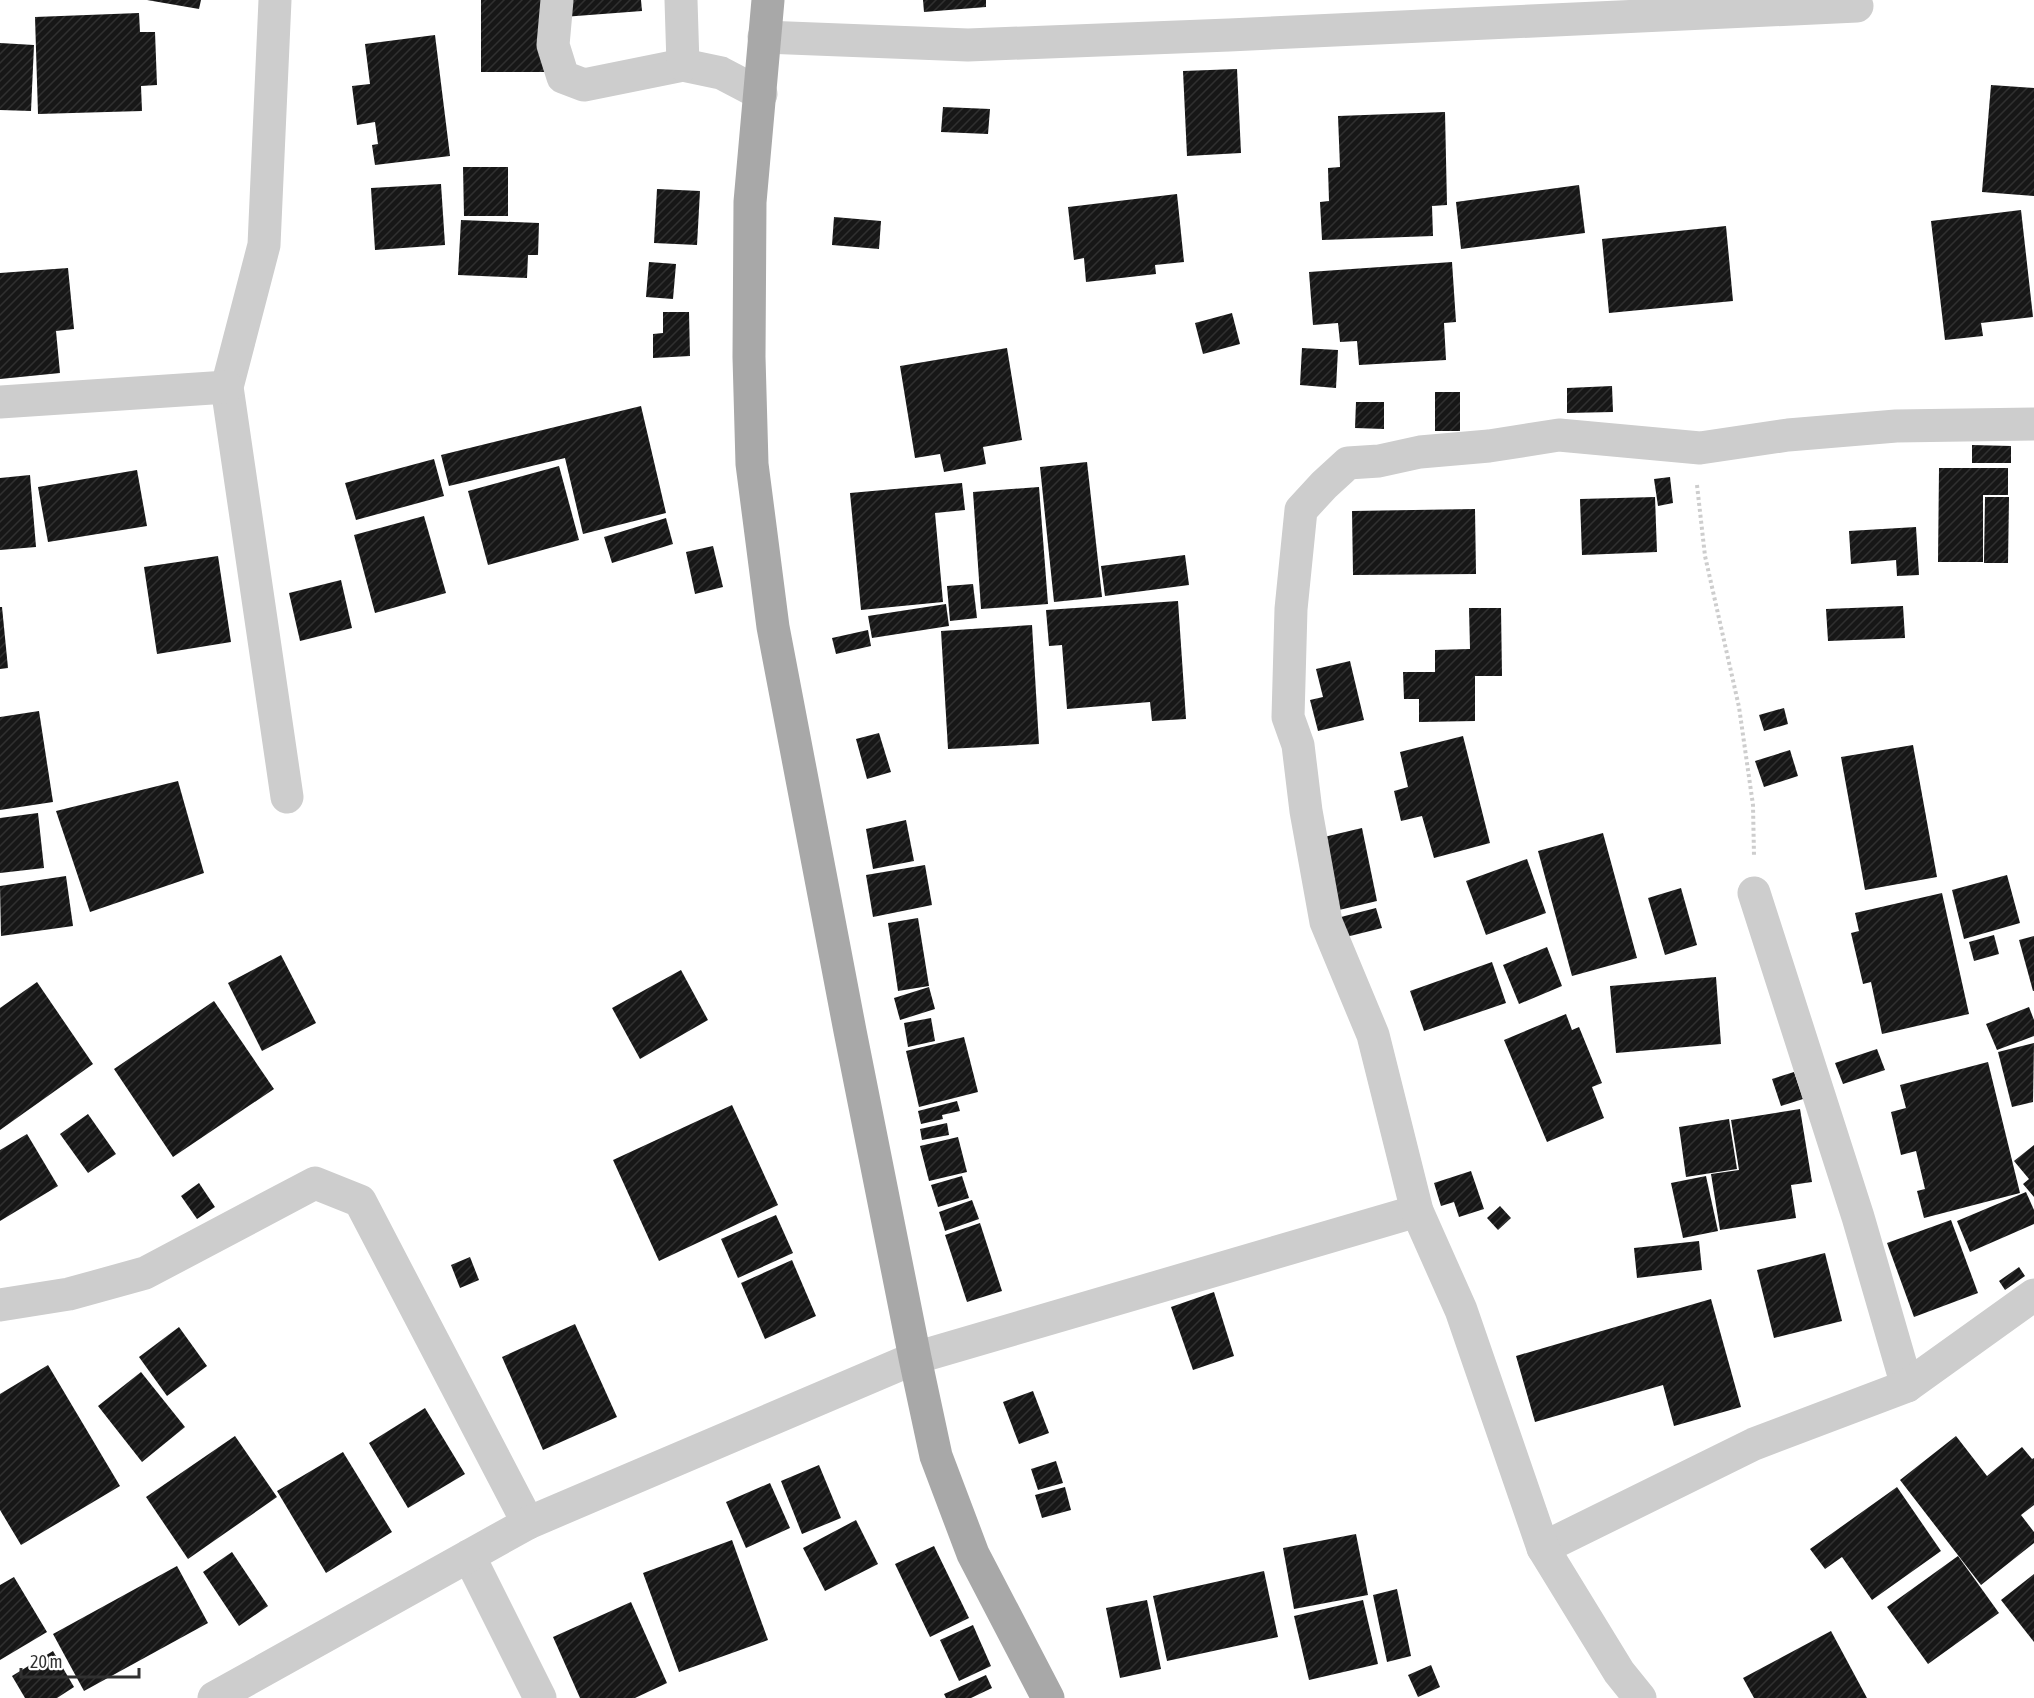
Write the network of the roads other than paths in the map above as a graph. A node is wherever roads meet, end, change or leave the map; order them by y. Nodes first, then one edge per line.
1 (275, 0) edge
2 (557, 0) edge
3 (681, 0) edge
4 (768, 0) edge
5 (1857, 6) dead end
6 (764, 37) junction
7 (683, 65) junction
8 (760, 94) junction
9 (227, 387) junction
10 (0, 402) edge
11 (2034, 424) edge
12 (287, 797) dead end
13 (1754, 893) road end
14 (1417, 1211) junction
15 (2034, 1295) edge
16 (0, 1305) edge
17 (915, 1358) junction
18 (1907, 1386) junction
19 (528, 1523) junction
20 (1543, 1548) junction
21 (469, 1556) junction
22 (214, 1698) edge
23 (540, 1698) edge
24 (1048, 1698) edge
25 (1640, 1698) edge

1 - 9 street
2 - 7 street
3 - 7 street
4 - 6 main road
5 - 6 street
6 - 8 main road
7 - 8 street
8 - 17 main road
9 - 10 street
9 - 12 street
11 - 14 street
13 - 18 street
14 - 17 street
14 - 20 street
15 - 18 street
16 - 19 street
17 - 19 street
17 - 24 main road
18 - 20 street
19 - 21 street
20 - 25 street
21 - 22 street
21 - 23 street

